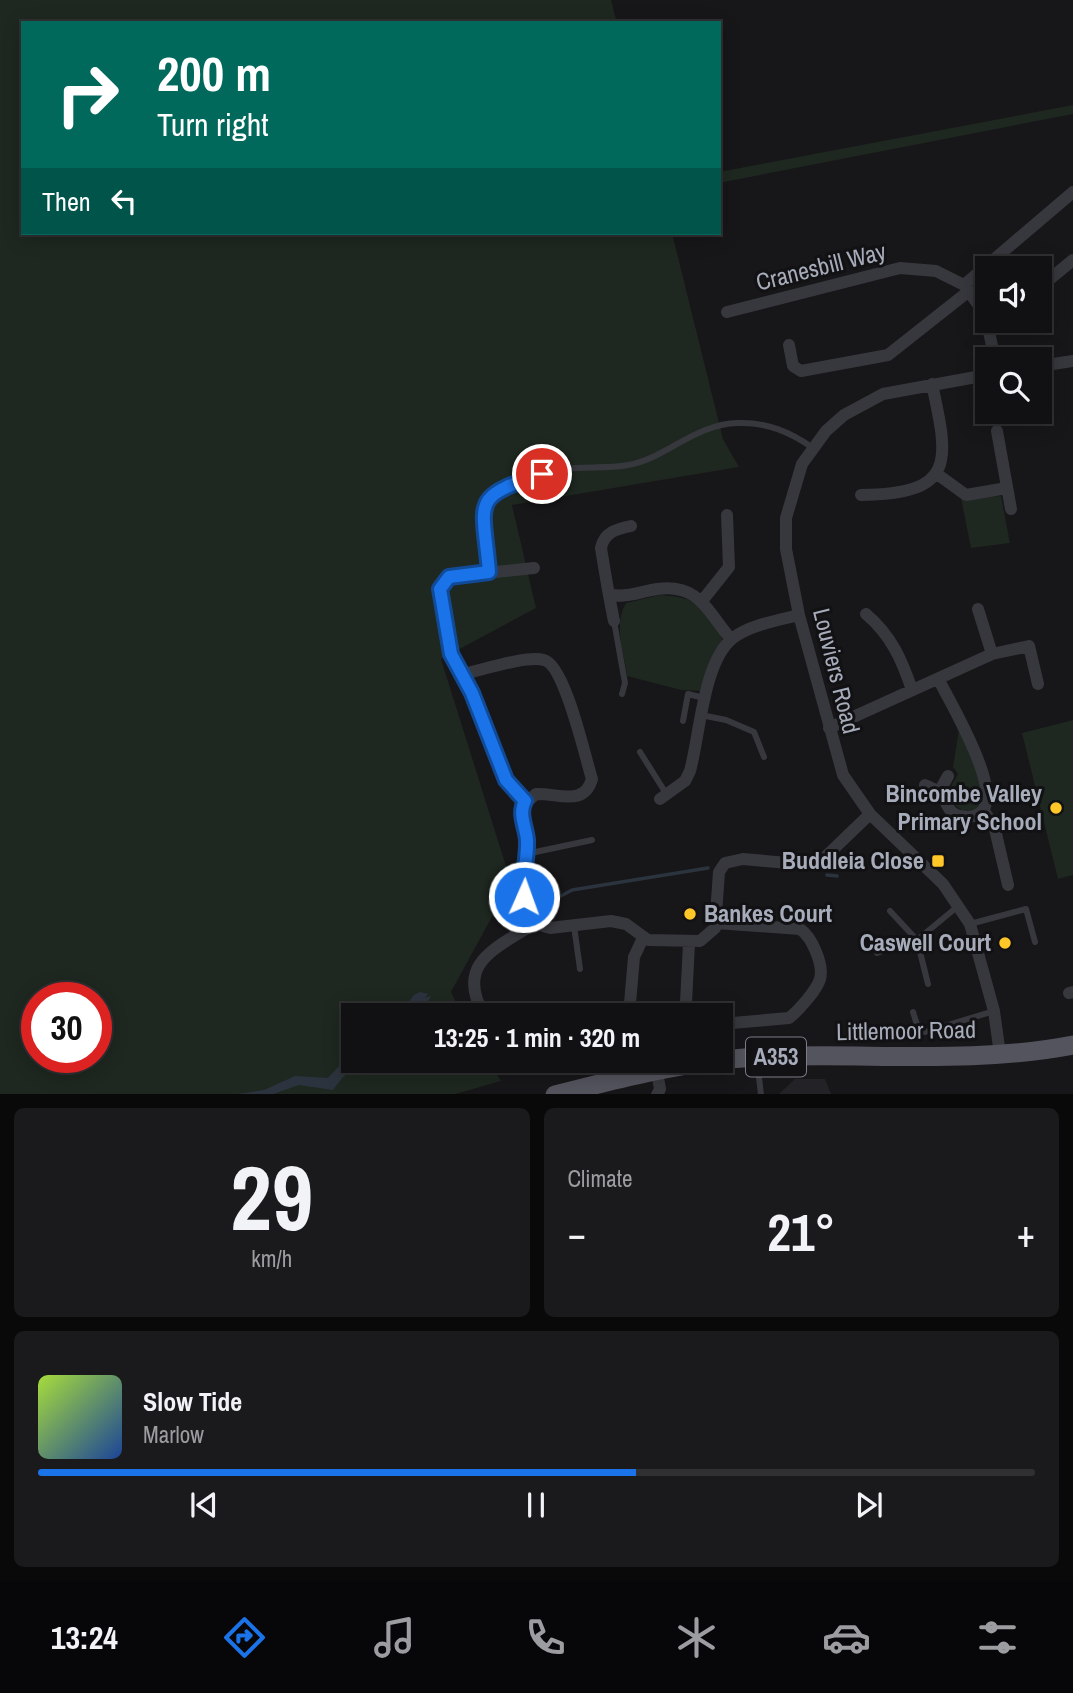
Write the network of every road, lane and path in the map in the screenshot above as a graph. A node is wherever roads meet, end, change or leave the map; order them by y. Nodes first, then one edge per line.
1 (1073, 192) edge
2 (1073, 260) edge
3 (1052, 277) edge
4 (967, 288) junction
5 (975, 299) edge
6 (727, 312) dead end
7 (789, 345) dead end
8 (1073, 361) edge
9 (1052, 364) edge
10 (975, 377) edge
11 (932, 384) junction
12 (997, 432) dead end
13 (813, 448) junction
14 (937, 474) junction
15 (1007, 488) junction
16 (861, 495) dead end
17 (1011, 509) dead end
18 (727, 515) dead end
19 (485, 525) joint
20 (631, 526) dead end
21 (534, 568) dead end
22 (489, 572) junction
23 (612, 595) junction
24 (702, 601) junction
25 (978, 609) dead end
26 (866, 614) dead end
27 (799, 615) junction
28 (614, 621) joint
29 (732, 639) junction
30 (992, 654) junction
31 (463, 674) junction
32 (939, 680) junction
33 (1038, 684) dead end
34 (912, 691) junction
35 (622, 694) dead end
36 (706, 698) junction
37 (701, 716) junction
38 (683, 721) dead end
39 (829, 728) junction
40 (640, 752) dead end
41 (764, 757) dead end
42 (948, 776) dead end
43 (925, 785) dead end
44 (939, 792) junction
45 (663, 797) joint
46 (525, 801) junction
47 (983, 810) junction
48 (870, 814) junction
49 (592, 840) dead end
50 (526, 855) junction
51 (1008, 885) dead end
52 (959, 906) junction
53 (890, 911) dead end
54 (536, 922) junction
55 (574, 923) junction
56 (716, 923) junction
57 (970, 924) junction
58 (643, 938) junction
59 (918, 940) junction
60 (1035, 942) dead end
61 (689, 943) junction
62 (877, 953) dead end
63 (580, 969) dead end
64 (928, 984) dead end
65 (478, 1003) edge
66 (630, 1003) edge
67 (686, 1003) edge
68 (994, 1011) junction
69 (913, 1012) dead end
70 (733, 1023) edge
71 (1073, 1045) edge
72 (1000, 1054) junction
73 (757, 1057) junction
74 (733, 1061) edge
75 (652, 1073) edge
76 (657, 1073) edge
77 (555, 1094) edge
78 (657, 1094) edge
79 (761, 1094) edge

1 - 4 street
2 - 3 street
4 - 5 street
4 - 6 street, Cranesbill Way
4 - 7 street
8 - 9 street
10 - 11 street, Louviers Road
11 - 13 street, Louviers Road
11 - 14 street
12 - 15 street
13 - 19 lane
13 - 27 street, Louviers Road
14 - 15 street
14 - 16 street
15 - 17 street
18 - 24 street
19 - 22 street
20 - 23 street
21 - 22 street
22 - 31 street
23 - 24 street
23 - 28 street
24 - 29 street
25 - 30 street
26 - 34 street
27 - 29 street
27 - 39 street, Louviers Road
28 - 35 lane
29 - 36 street
30 - 32 street
30 - 33 street
31 - 46 street
31 - 46 street
32 - 34 street
32 - 47 street
34 - 39 street
36 - 37 street
36 - 38 lane
37 - 41 lane
37 - 45 street
39 - 48 street, Louviers Road
40 - 45 lane
42 - 44 street
43 - 44 street
44 - 47 street
46 - 50 street
47 - 51 street
48 - 52 street, Louviers Road
48 - 56 street
49 - 50 lane
50 - 54 street
52 - 57 street, Louviers Road
52 - 59 lane
53 - 59 lane
54 - 55 street
54 - 65 street
55 - 58 street
55 - 63 lane
56 - 61 street
56 - 70 street
57 - 60 lane
57 - 68 street, Louviers Road
58 - 61 street
58 - 66 street
59 - 62 lane
59 - 64 lane
61 - 67 street
68 - 69 lane
68 - 72 street, Louviers Road
71 - 72 main road, Littlemoor Road / A353
72 - 73 main road, Littlemoor Road / A353
73 - 74 main road, Littlemoor Road / A353
73 - 79 lane
75 - 77 main road, Littlemoor Road / A353
76 - 78 street

